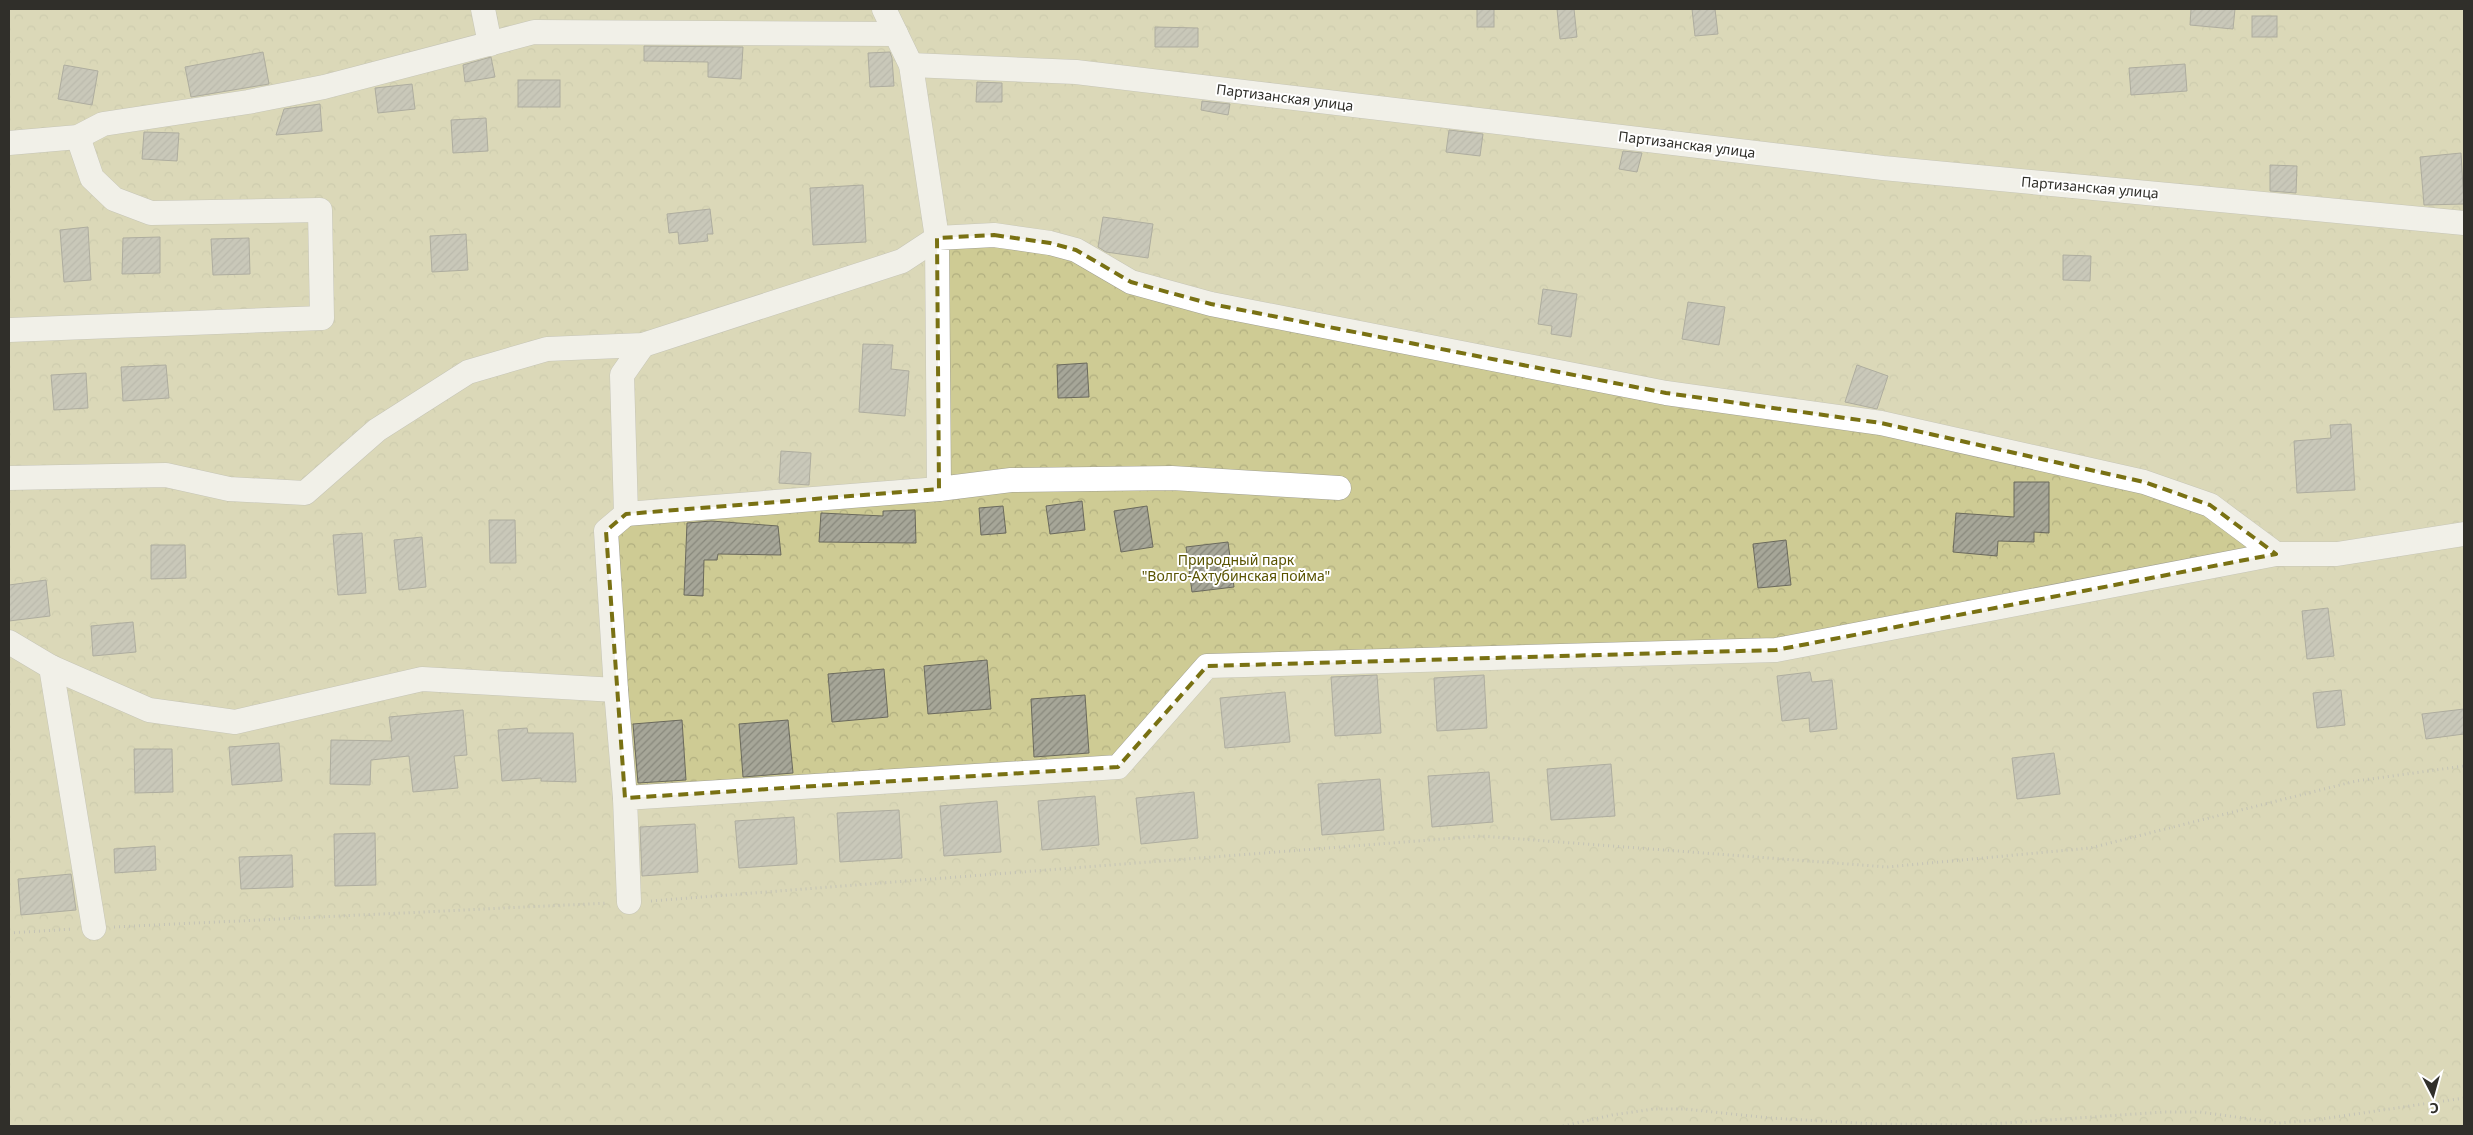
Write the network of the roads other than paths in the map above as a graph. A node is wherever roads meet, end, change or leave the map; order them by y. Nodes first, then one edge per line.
1 (483, 9) edge
2 (884, 9) edge
3 (896, 34) junction
4 (490, 44) junction
5 (911, 65) junction
6 (78, 137) junction
7 (9, 144) edge
8 (2464, 222) edge
9 (937, 238) junction
10 (9, 330) edge
11 (642, 344) junction
12 (9, 478) edge
13 (1339, 488) dead end
14 (939, 489) junction
15 (626, 514) junction
16 (2464, 534) edge
17 (2276, 554) junction
18 (9, 642) edge
19 (51, 666) junction
20 (616, 690) junction
21 (625, 798) junction
22 (629, 902) road end
23 (94, 928) road end

1 - 4 street
2 - 3 street
3 - 4 street
3 - 5 street
4 - 6 street
5 - 8 street, Партизанская улица
5 - 9 street
6 - 7 street
6 - 10 street
9 - 11 street
9 - 14 street
9 - 17 street
11 - 12 street
11 - 15 street
13 - 14 street
14 - 15 street
15 - 20 street
16 - 17 street
17 - 21 street
18 - 19 street
19 - 20 street
19 - 23 street
20 - 21 street
21 - 22 street

